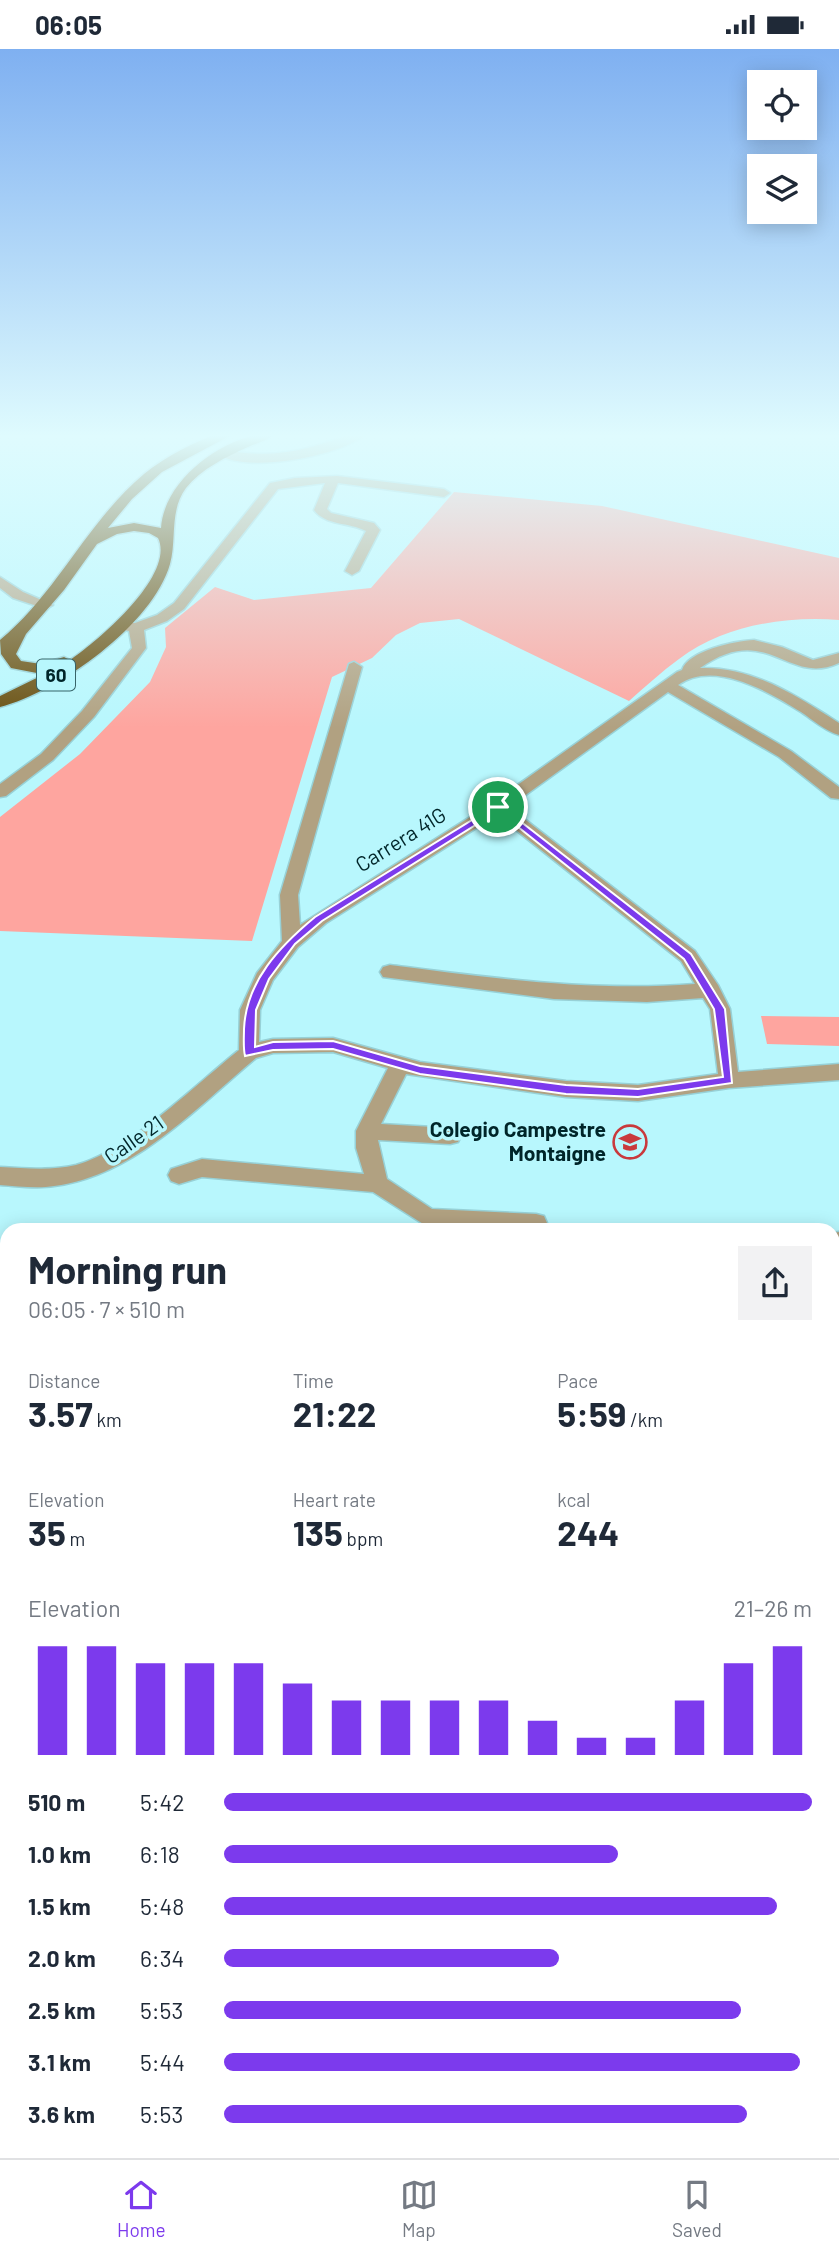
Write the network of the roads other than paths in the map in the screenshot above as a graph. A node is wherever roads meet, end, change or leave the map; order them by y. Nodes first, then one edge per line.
1 (100, 531) edge
2 (110, 531) edge
3 (155, 531) edge
4 (169, 531) edge
5 (238, 531) edge
6 (372, 531) edge
7 (93, 541) junction
8 (169, 542) junction
9 (352, 571) dead end
10 (0, 581) edge
11 (46, 605) junction
12 (23, 627) junction
13 (130, 627) junction
14 (107, 641) junction
15 (0, 648) edge
16 (839, 657) edge
17 (354, 667) dead end
18 (682, 675) junction
19 (668, 686) junction
20 (0, 702) edge
21 (839, 730) edge
22 (0, 792) edge
23 (837, 795) dead end
24 (498, 807) junction
25 (291, 942) junction
26 (390, 972) dead end
27 (711, 991) junction
28 (249, 1053) junction
29 (400, 1065) junction
30 (839, 1072) edge
31 (729, 1080) junction
32 (368, 1131) junction
33 (450, 1136) dead end
34 (179, 1175) dead end
35 (0, 1176) edge
36 (378, 1184) junction
37 (536, 1223) dead end

1 - 7 highway
2 - 7 highway
3 - 8 highway
4 - 8 highway, 60
5 - 13 street
6 - 9 street
7 - 11 highway
8 - 13 highway, 60
10 - 11 street
11 - 12 highway
12 - 14 highway
12 - 15 highway
13 - 14 highway, 60
13 - 22 street
14 - 20 highway, 60
16 - 18 street
17 - 25 street
18 - 19 street, Carrera 41G
18 - 21 street, Carrera 41G
19 - 23 street
19 - 24 street, Carrera 41G
24 - 25 street, Carrera 41G
24 - 27 street
25 - 28 street, Carrera 41G
26 - 27 street
27 - 31 street
28 - 29 street
28 - 35 street, Calle 21
29 - 31 street
29 - 32 street
30 - 31 street
32 - 33 street
32 - 36 street
34 - 36 street
36 - 37 street

